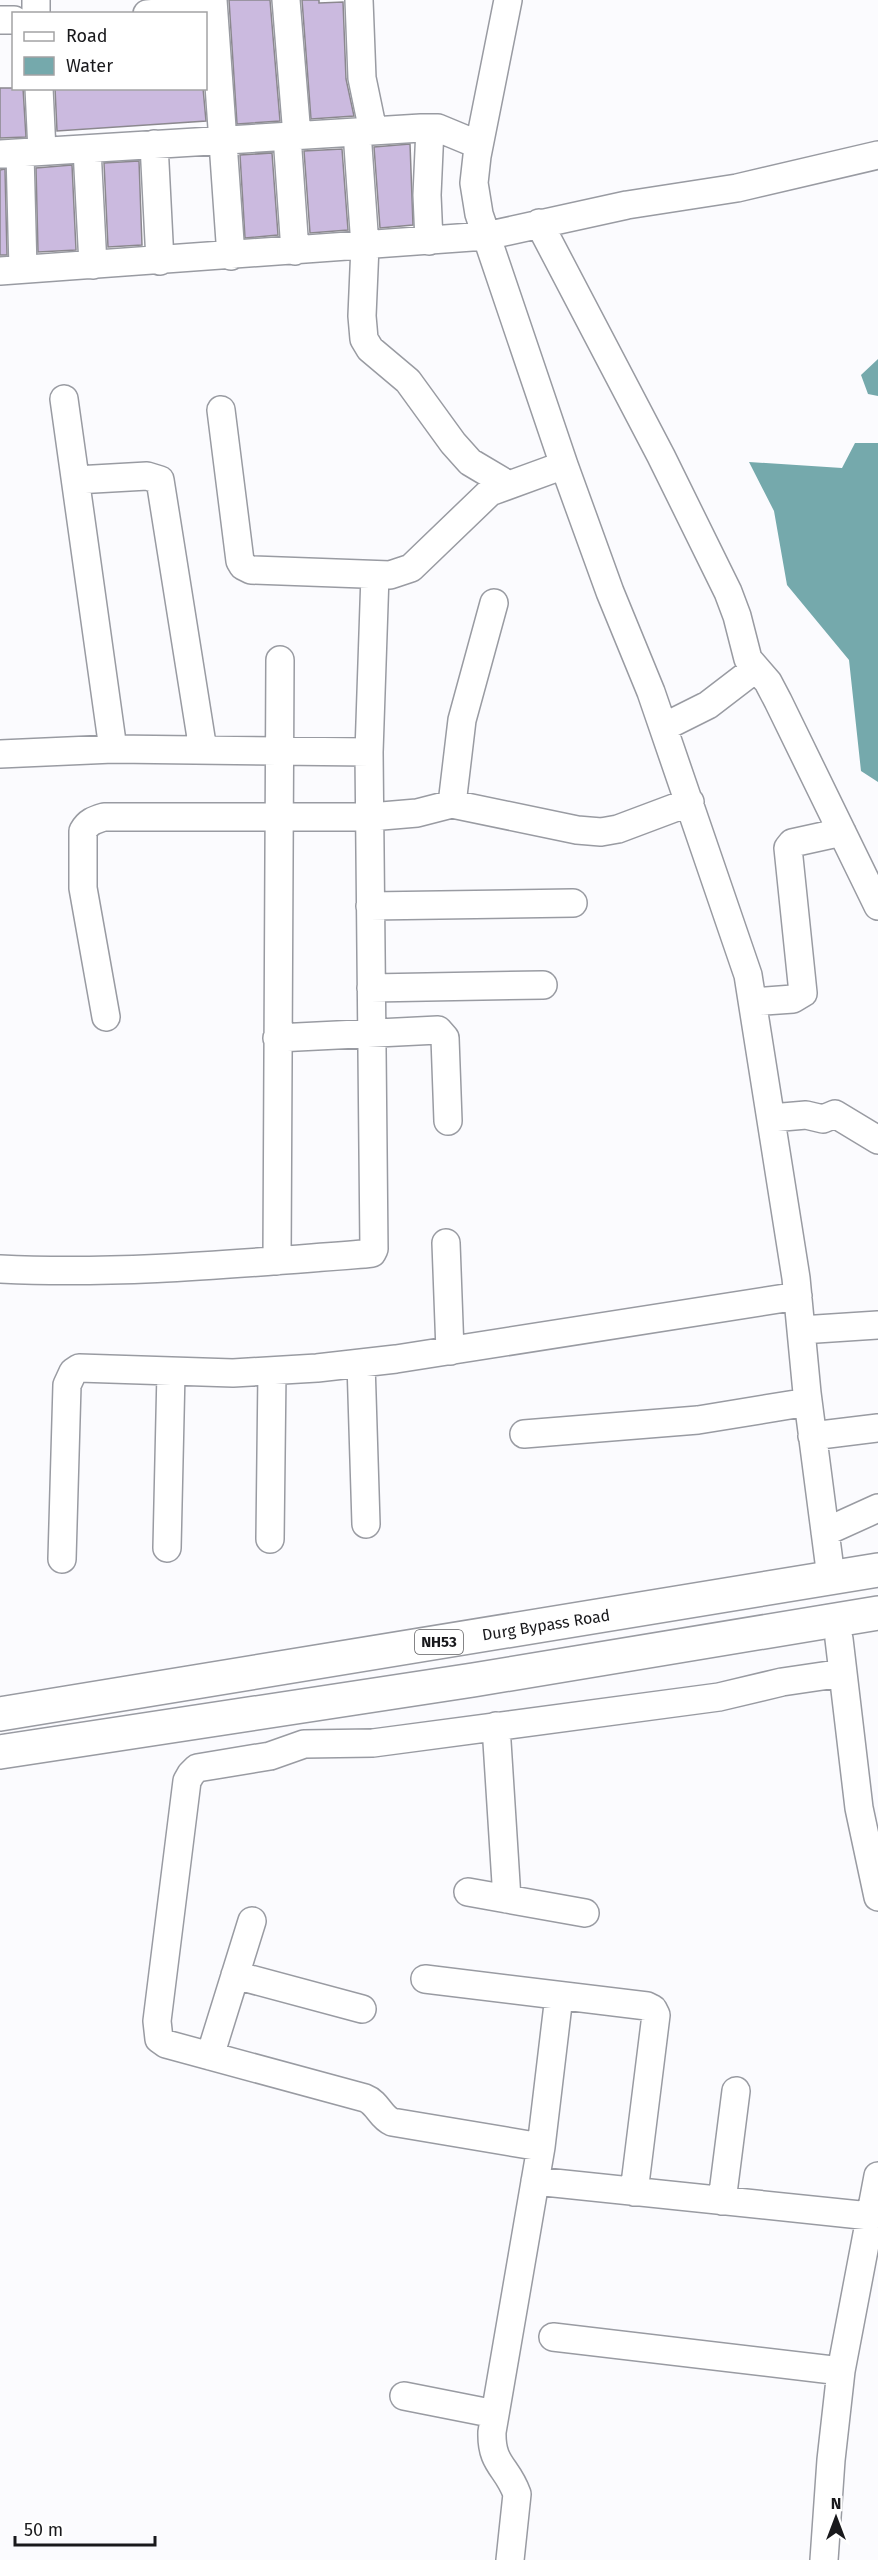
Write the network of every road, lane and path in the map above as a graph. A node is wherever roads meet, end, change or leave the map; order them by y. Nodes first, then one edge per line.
1 (286, 0) edge
2 (359, 0) edge
3 (508, 0) edge
4 (213, 4) edge
5 (160, 12) edge
6 (212, 66) edge
7 (38, 90) edge
8 (429, 128) junction
9 (365, 132) junction
10 (292, 136) junction
11 (224, 140) junction
12 (154, 144) junction
13 (479, 145) junction
14 (87, 148) junction
15 (21, 153) edge
16 (878, 155) edge
17 (539, 223) junction
18 (486, 236) junction
19 (429, 241) junction
20 (365, 246) junction
21 (295, 251) junction
22 (231, 256) junction
23 (160, 261) junction
24 (93, 265) junction
25 (11, 270) edge
26 (64, 399) dead end
27 (221, 410) dead end
28 (564, 465) junction
29 (76, 480) junction
30 (507, 484) junction
31 (375, 575) junction
32 (494, 603) dead end
33 (280, 660) dead end
34 (755, 669) junction
35 (664, 727) junction
36 (113, 749) junction
37 (203, 750) junction
38 (280, 751) junction
39 (369, 752) junction
40 (0, 754) edge
41 (690, 802) junction
42 (452, 804) junction
43 (370, 817) junction
44 (279, 819) junction
45 (842, 832) junction
46 (573, 903) dead end
47 (370, 906) junction
48 (878, 906) edge
49 (543, 985) dead end
50 (371, 988) junction
51 (753, 1002) junction
52 (106, 1017) dead end
53 (372, 1032) junction
54 (278, 1038) junction
55 (771, 1118) junction
56 (448, 1121) dead end
57 (878, 1140) edge
58 (446, 1243) dead end
59 (277, 1261) junction
60 (0, 1269) edge
61 (798, 1296) junction
62 (878, 1325) edge
63 (801, 1330) junction
64 (450, 1350) junction
65 (361, 1363) junction
66 (171, 1371) junction
67 (272, 1371) junction
68 (808, 1402) junction
69 (878, 1428) edge
70 (524, 1434) dead end
71 (812, 1436) junction
72 (878, 1508) edge
73 (366, 1524) dead end
74 (825, 1532) junction
75 (270, 1539) dead end
76 (167, 1548) dead end
77 (62, 1559) dead end
78 (829, 1562) tunnel mouth
79 (878, 1570) edge
80 (878, 1613) edge
81 (839, 1639) tunnel mouth
82 (843, 1673) junction
83 (0, 1714) edge
84 (496, 1726) junction
85 (0, 1752) edge
86 (468, 1892) dead end
87 (878, 1897) edge
88 (507, 1899) junction
89 (585, 1913) dead end
90 (252, 1921) dead end
91 (236, 1975) junction
92 (425, 1978) dead end
93 (559, 1996) junction
94 (362, 2009) dead end
95 (210, 2056) junction
96 (736, 2091) dead end
97 (541, 2147) junction
98 (878, 2176) edge
99 (535, 2181) junction
100 (634, 2192) junction
101 (722, 2201) junction
102 (870, 2216) junction
103 (554, 2337) dead end
104 (841, 2371) junction
105 (404, 2396) dead end
106 (495, 2414) junction
107 (510, 2560) edge
108 (824, 2560) edge

1 - 10 street
2 - 9 street
3 - 13 street
4 - 5 street
4 - 6 street
6 - 11 street
7 - 15 street
8 - 9 street
8 - 13 street
8 - 19 street
9 - 10 street
9 - 20 street
10 - 11 street
10 - 21 street
11 - 12 street
11 - 22 street
12 - 14 street
12 - 23 street
13 - 18 street
14 - 15 street
14 - 24 street
15 - 25 street
16 - 17 street
17 - 18 street
17 - 34 street
18 - 19 street
18 - 28 street
19 - 20 street
20 - 21 street
20 - 30 street
21 - 22 street
22 - 23 street
23 - 24 street
24 - 25 street
26 - 29 street
27 - 31 street
28 - 30 street
28 - 35 street
29 - 36 street
29 - 37 street
30 - 31 street
31 - 39 street
32 - 42 street
33 - 38 street
34 - 35 street
34 - 45 street
35 - 41 street
36 - 37 street
36 - 40 street
37 - 38 street
38 - 39 street
38 - 44 street
39 - 43 street
41 - 42 street
41 - 51 street
42 - 43 street
43 - 44 street
43 - 47 street
44 - 52 street
44 - 54 street
45 - 48 street
45 - 51 street
46 - 47 street
47 - 50 street
49 - 50 street
50 - 53 street
51 - 55 street
53 - 54 street
53 - 56 street
53 - 59 street
54 - 59 street
55 - 57 street
55 - 61 street
58 - 64 street
59 - 60 street
61 - 63 street
61 - 64 street
62 - 63 street
63 - 68 street
64 - 65 street
65 - 67 street
65 - 73 street
66 - 67 street
66 - 76 street
66 - 77 street
67 - 75 street
68 - 70 street
68 - 71 street
69 - 71 street
71 - 74 street
72 - 74 street
74 - 78 street
79 - 83 highway, Durg Bypass Road / NH53
80 - 85 highway
81 - 82 street
82 - 84 street
82 - 87 street
84 - 88 street
84 - 95 street
86 - 88 street
88 - 89 street
90 - 91 street
91 - 94 street
91 - 95 street
92 - 93 street
93 - 97 street
93 - 100 street
95 - 97 street
96 - 101 street
97 - 99 street
98 - 102 street
99 - 100 street
99 - 106 street
100 - 101 street
101 - 102 street
102 - 104 street
103 - 104 street
104 - 108 street
105 - 106 street
106 - 107 street

